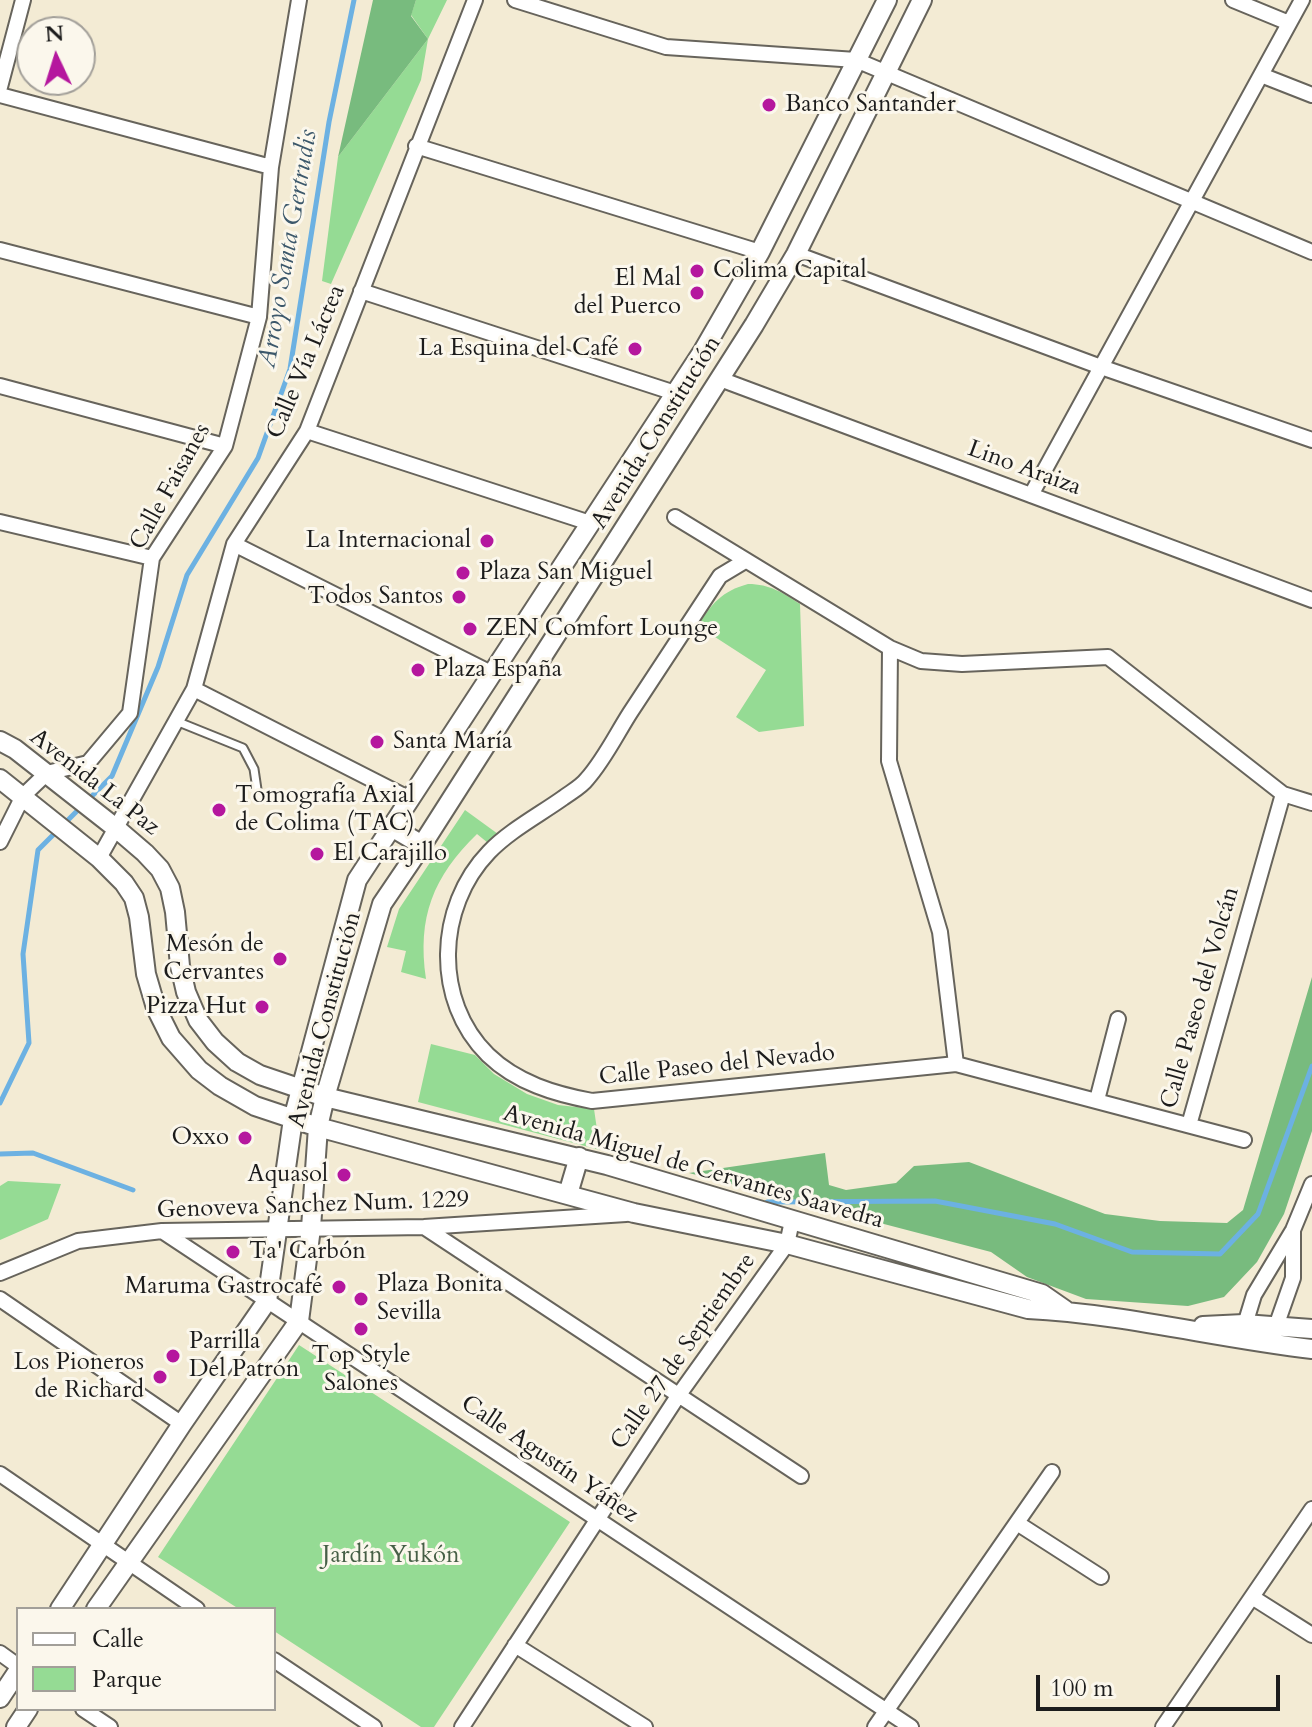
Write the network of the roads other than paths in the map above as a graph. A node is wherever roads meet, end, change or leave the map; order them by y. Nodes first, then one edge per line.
1 (23, 0) edge
2 (299, 0) edge
3 (475, 0) edge
4 (515, 0) edge
5 (887, 0) edge
6 (922, 0) edge
7 (1233, 0) edge
8 (1302, 0) edge
9 (1289, 23) junction
10 (856, 60) junction
11 (885, 72) junction
12 (1261, 75) junction
13 (0, 87) edge
14 (0, 95) edge
15 (1312, 95) edge
16 (416, 146) junction
17 (271, 167) junction
18 (1190, 203) junction
19 (0, 250) edge
20 (760, 252) junction
21 (1312, 252) edge
22 (796, 254) junction
23 (361, 291) junction
24 (259, 317) junction
25 (1101, 367) junction
26 (720, 379) junction
27 (0, 386) edge
28 (675, 393) junction
29 (307, 431) junction
30 (1312, 440) edge
31 (225, 446) junction
32 (1031, 495) junction
33 (675, 517) dead end
34 (0, 522) edge
35 (590, 523) junction
36 (234, 544) junction
37 (152, 558) junction
38 (745, 561) junction
39 (1312, 600) edge
40 (890, 648) junction
41 (491, 673) junction
42 (194, 689) junction
43 (176, 721) junction
44 (0, 741) edge
45 (47, 773) junction
46 (0, 779) edge
47 (1283, 794) junction
48 (23, 796) junction
49 (258, 796) dead end
50 (408, 798) junction
51 (1312, 803) edge
52 (390, 826) junction
53 (117, 829) junction
54 (0, 842) edge
55 (422, 845) junction
56 (99, 858) junction
57 (1118, 1019) dead end
58 (956, 1064) junction
59 (299, 1090) junction
60 (325, 1097) junction
61 (1097, 1100) junction
62 (293, 1119) junction
63 (1189, 1125) junction
64 (318, 1127) junction
65 (1244, 1140) dead end
66 (579, 1157) junction
67 (1312, 1184) edge
68 (568, 1194) junction
69 (634, 1213) junction
70 (792, 1221) junction
71 (424, 1227) junction
72 (311, 1228) junction
73 (277, 1229) junction
74 (1293, 1230) junction
75 (162, 1231) junction
76 (787, 1244) junction
77 (0, 1273) edge
78 (0, 1299) edge
79 (267, 1301) junction
80 (1068, 1311) junction
81 (299, 1321) junction
82 (1312, 1329) edge
83 (1242, 1332) junction
84 (1273, 1336) junction
85 (1312, 1349) edge
86 (678, 1396) junction
87 (182, 1424) junction
88 (1052, 1472) dead end
89 (0, 1474) edge
90 (801, 1476) dead end
91 (1312, 1509) edge
92 (596, 1518) junction
93 (1017, 1523) junction
94 (103, 1546) junction
95 (127, 1563) junction
96 (1101, 1577) dead end
97 (1252, 1597) junction
98 (61, 1607) edge
99 (97, 1607) edge
100 (194, 1607) edge
101 (1312, 1635) edge
102 (515, 1645) junction
103 (0, 1653) edge
104 (276, 1661) edge
105 (16, 1666) edge
106 (16, 1671) edge
107 (0, 1698) edge
108 (86, 1711) edge
109 (887, 1711) junction
110 (110, 1727) edge
111 (374, 1727) edge
112 (462, 1727) edge
113 (645, 1727) edge
114 (875, 1727) edge
115 (911, 1727) edge
116 (1163, 1727) edge

1 - 13 street
2 - 17 street, Calle Faisanes
3 - 16 street, Calle Vía Láctea
4 - 10 street
5 - 10 street, Avenida Constitución
6 - 11 street, Avenida Constitución
7 - 9 street
8 - 9 street
9 - 12 street
10 - 11 street
10 - 20 street, Avenida Constitución
11 - 18 street
11 - 22 street, Avenida Constitución
12 - 15 street
12 - 18 street
14 - 17 street
16 - 20 street
16 - 23 street, Calle Vía Láctea
17 - 24 street, Calle Faisanes
18 - 21 street
18 - 25 street
19 - 24 street
20 - 28 street, Avenida Constitución
22 - 25 street
22 - 26 street, Avenida Constitución
23 - 28 street
23 - 29 street, Calle Vía Láctea
24 - 31 street, Calle Faisanes
25 - 30 street
25 - 32 street
26 - 32 street, Lino Araiza
26 - 55 street, Avenida Constitución
27 - 31 street
28 - 35 street, Avenida Constitución
29 - 35 street
29 - 36 street, Calle Vía Láctea
31 - 37 street, Calle Faisanes
32 - 39 street, Lino Araiza
33 - 38 street
34 - 37 street
35 - 41 street, Avenida Constitución
36 - 41 street
36 - 42 street, Calle Vía Láctea
37 - 45 street, Calle Faisanes
38 - 40 street
38 - 58 street, Calle Paseo del Nevado
40 - 47 street
40 - 58 street
41 - 50 street, Avenida Constitución
42 - 43 street, Calle Vía Láctea
42 - 50 street
43 - 49 lane
43 - 53 street, Calle Vía Láctea
44 - 45 street, Avenida La Paz
45 - 48 street
45 - 53 street, Avenida La Paz
46 - 48 street
47 - 51 street
47 - 63 street, Calle Paseo del Volcán
48 - 54 street
48 - 56 street
50 - 52 street, Avenida Constitución
52 - 55 street
52 - 59 street, Avenida Constitución
53 - 56 street, Calle Vía Láctea
53 - 59 street, Avenida La Paz
55 - 60 street, Avenida Constitución
56 - 62 street
57 - 61 street
58 - 61 street, Calle Paseo del Volcán
59 - 60 street, Avenida Miguel de Cervantes Saavedra
59 - 62 street, Avenida Constitución
60 - 64 street, Avenida Constitución
60 - 66 street, Avenida Miguel de Cervantes Saavedra
61 - 63 street, Calle Paseo del Volcán
62 - 64 street, Avenida Miguel de Cervantes Saavedra
62 - 73 street, Avenida Constitución
63 - 65 street
64 - 68 street, Avenida Miguel de Cervantes Saavedra
64 - 72 street, Avenida Constitución
66 - 68 street
66 - 70 street, Avenida Miguel de Cervantes Saavedra
67 - 74 street
68 - 69 street, Avenida Miguel de Cervantes Saavedra
69 - 71 street, Genoveva Sanchez Num. 1229
69 - 76 street, Avenida Miguel de Cervantes Saavedra
70 - 76 street
70 - 80 street, Avenida Miguel de Cervantes Saavedra
71 - 72 street, Genoveva Sanchez Num. 1229
71 - 86 street
72 - 73 street, Genoveva Sanchez Num. 1229
72 - 81 street, Avenida Constitución
73 - 75 street, Genoveva Sanchez Num. 1229
73 - 79 street, Avenida Constitución
74 - 83 street
74 - 84 street
75 - 77 street, Genoveva Sanchez Num. 1229
75 - 79 street, Calle Agustín Yáñez
76 - 80 street, Avenida Miguel de Cervantes Saavedra
76 - 86 street, Calle 27 de Septiembre
78 - 87 street
79 - 81 street, Calle Agustín Yáñez
79 - 87 street, Avenida Constitución
80 - 83 street, Avenida Miguel de Cervantes Saavedra
81 - 92 street, Calle Agustín Yáñez
81 - 95 street, Avenida Constitución
82 - 84 street, Avenida Miguel de Cervantes Saavedra
83 - 84 street, Avenida Miguel de Cervantes Saavedra
84 - 85 street, Avenida Miguel de Cervantes Saavedra
86 - 90 street
86 - 92 street, Calle 27 de Septiembre
87 - 94 street, Avenida Constitución
88 - 93 street
89 - 94 street
91 - 97 street
92 - 102 street, Calle 27 de Septiembre
92 - 109 street, Calle Agustín Yáñez
93 - 96 street
93 - 109 street
94 - 95 street
94 - 98 street, Avenida Constitución
95 - 99 street, Avenida Constitución
95 - 100 street
97 - 101 street
97 - 116 street
102 - 112 street, Calle 27 de Septiembre
102 - 113 street
103 - 105 street
104 - 111 street
106 - 107 street
108 - 110 street
109 - 114 street
109 - 115 street, Calle Agustín Yáñez

